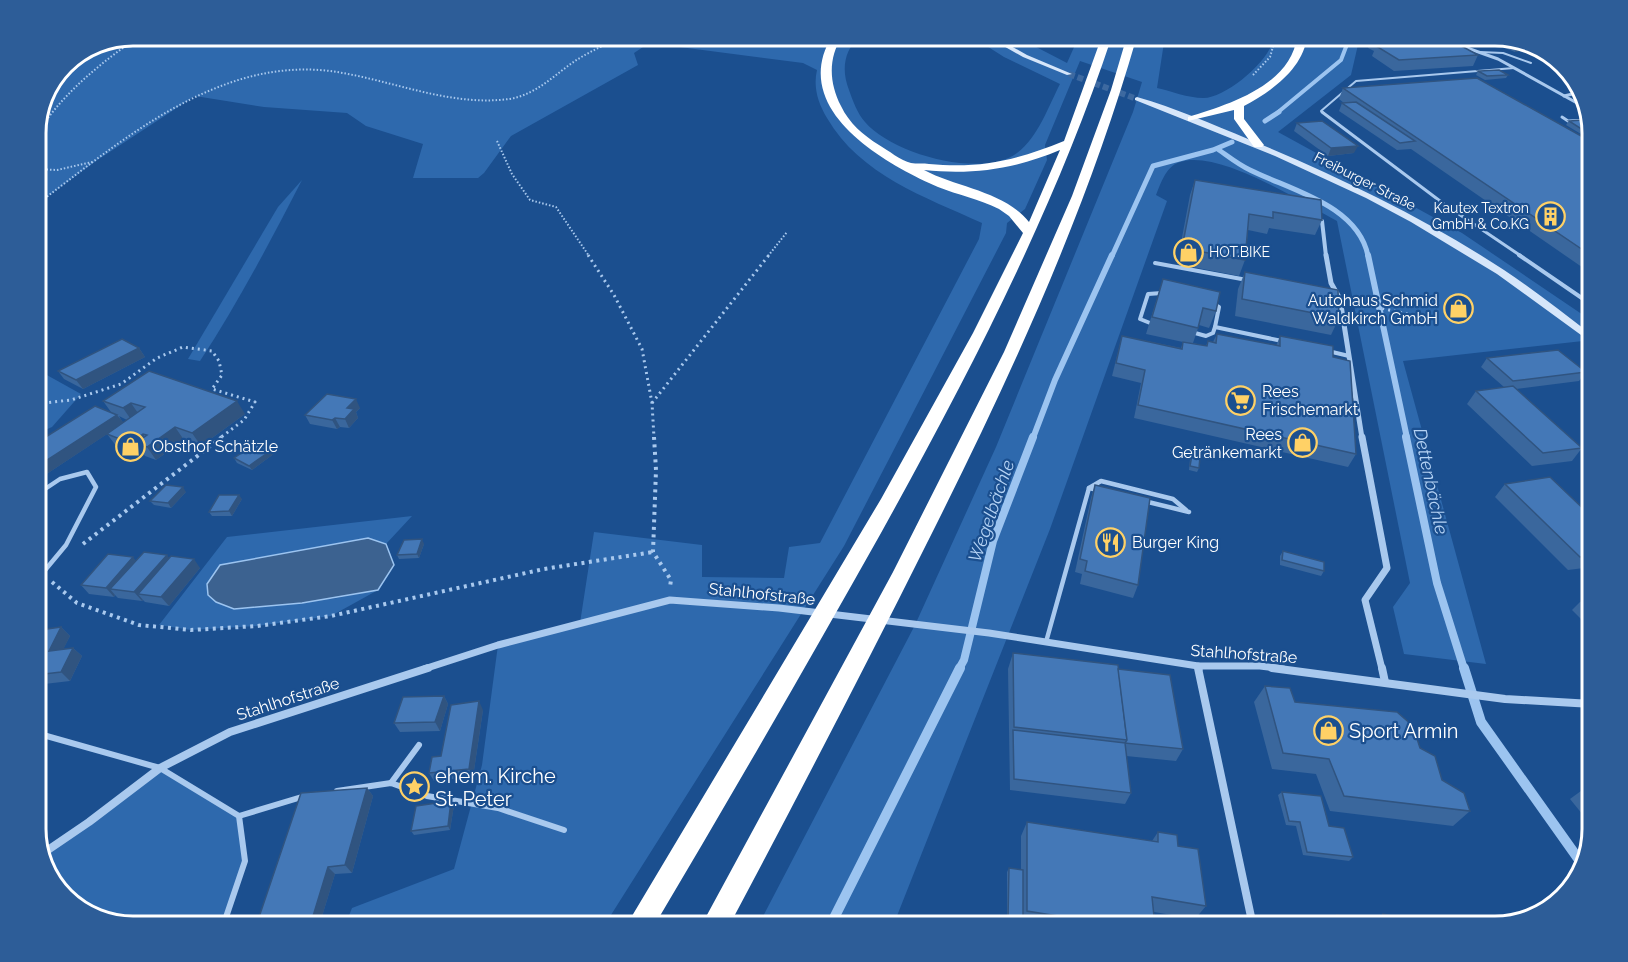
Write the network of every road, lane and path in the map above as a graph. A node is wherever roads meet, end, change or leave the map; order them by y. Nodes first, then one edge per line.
1 (607, 46) edge
2 (830, 46) edge
3 (1007, 46) edge
4 (1104, 46) edge
5 (1129, 46) edge
6 (1273, 46) edge
7 (1301, 46) edge
8 (1461, 46) edge
9 (123, 47) edge
10 (1480, 52) junction
11 (1531, 63) dead end
12 (1514, 68) junction
13 (1069, 74) tunnel mouth
14 (1245, 80) dead end
15 (1572, 94) edge
16 (1564, 96) junction
17 (1137, 99) tunnel mouth
18 (1576, 102) edge
19 (1239, 109) junction
20 (48, 117) edge
21 (1562, 117) dead end
22 (1192, 119) junction
23 (1580, 120) edge
24 (1210, 126) junction
25 (497, 141) dead end
26 (1068, 143) junction
27 (1258, 145) junction
28 (96, 161) junction
29 (908, 166) junction
30 (47, 170) edge
31 (47, 197) edge
32 (1322, 221) edge
33 (787, 232) dead end
34 (1030, 233) junction
35 (1155, 263) dead end
36 (1257, 282) edge
37 (1168, 294) edge
38 (1330, 297) edge
39 (1581, 298) edge
40 (1340, 299) junction
41 (1201, 301) edge
42 (1366, 305) dead end
43 (1412, 315) dead end
44 (1150, 323) dead end
45 (1215, 327) junction
46 (1581, 332) edge
47 (1195, 333) edge
48 (1293, 344) edge
49 (1327, 351) edge
50 (1349, 356) junction
51 (47, 403) edge
52 (652, 403) junction
53 (47, 488) edge
54 (1089, 488) junction
55 (1100, 490) edge
56 (1133, 498) edge
57 (80, 546) dead end
58 (653, 552) junction
59 (47, 570) edge
60 (47, 577) edge
61 (670, 600) junction
62 (1046, 642) junction
63 (1198, 666) junction
64 (1385, 682) junction
65 (1582, 703) edge
66 (47, 736) edge
67 (419, 744) dead end
68 (160, 768) junction
69 (390, 783) junction
70 (326, 793) edge
71 (315, 794) edge
72 (239, 816) junction
73 (564, 830) dead end
74 (49, 849) edge
75 (226, 916) edge
76 (645, 916) edge
77 (719, 916) edge
78 (1251, 916) edge

1 - 28 path
2 - 29 highway
3 - 13 street
4 - 26 highway
5 - 77 highway
6 - 14 path
7 - 19 highway
8 - 10 street
9 - 20 path
10 - 11 lane
10 - 12 street
12 - 16 street
12 - 39 lane
15 - 16 street
16 - 18 street
17 - 22 street, Freiburger Straße
19 - 22 highway
19 - 24 highway
19 - 27 highway
21 - 23 lane
22 - 24 street, Freiburger Straße
24 - 27 street, Freiburger Straße
25 - 52 path
26 - 29 highway
26 - 34 highway
27 - 46 street, Freiburger Straße
28 - 30 path
28 - 31 path
29 - 34 highway
32 - 40 street
33 - 52 path
34 - 76 highway
35 - 36 lane
37 - 44 lane
38 - 40 lane
40 - 50 street
41 - 45 lane
42 - 43 path
45 - 47 lane
45 - 48 lane
49 - 50 lane
50 - 64 street
51 - 57 path
52 - 58 path
53 - 59 lane
54 - 55 lane
54 - 56 lane
54 - 62 lane
58 - 60 path
58 - 61 path
61 - 62 street, Stahlhofstraße
61 - 68 street, Stahlhofstraße
62 - 63 street, Stahlhofstraße
63 - 64 street, Stahlhofstraße
63 - 78 street
64 - 65 street, Stahlhofstraße
66 - 68 lane
67 - 69 lane
68 - 72 lane
68 - 74 street, Stahlhofstraße
69 - 70 lane
69 - 73 lane
71 - 72 lane
72 - 75 lane

